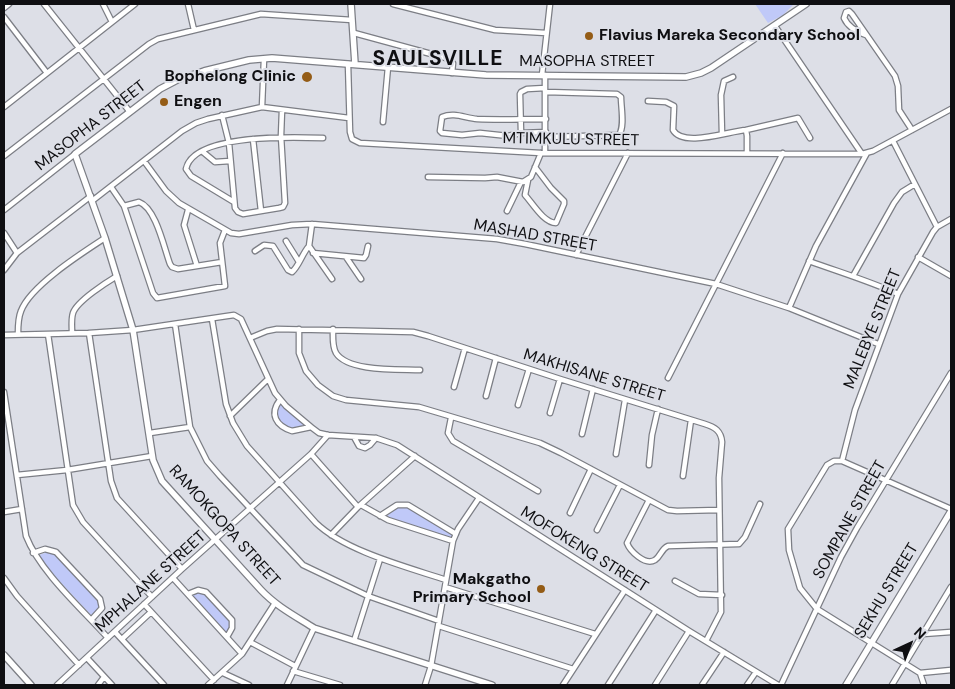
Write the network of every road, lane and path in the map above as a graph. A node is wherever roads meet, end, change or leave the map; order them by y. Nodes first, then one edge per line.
1 (10, 4) edge
2 (44, 4) edge
3 (103, 4) edge
4 (135, 4) edge
5 (188, 4) edge
6 (351, 4) edge
7 (393, 4) edge
8 (550, 4) edge
9 (806, 4) edge
10 (4, 8) edge
11 (4, 17) edge
12 (352, 20) junction
13 (112, 22) junction
14 (775, 26) junction
15 (194, 30) junction
16 (354, 33) junction
17 (546, 33) junction
18 (866, 35) junction
19 (79, 48) junction
20 (264, 59) junction
21 (351, 64) junction
22 (388, 67) junction
23 (47, 73) junction
24 (452, 73) junction
25 (544, 75) junction
26 (733, 76) dead end
27 (104, 79) junction
28 (546, 90) junction
29 (648, 100) dead end
30 (4, 107) edge
31 (262, 108) junction
32 (951, 109) edge
33 (282, 110) junction
34 (130, 112) junction
35 (222, 115) junction
36 (349, 118) junction
37 (521, 118) junction
38 (546, 119) junction
39 (383, 122) dead end
40 (746, 130) junction
41 (912, 130) junction
42 (522, 133) junction
43 (546, 134) junction
44 (722, 134) junction
45 (280, 136) junction
46 (323, 138) dead end
47 (810, 138) dead end
48 (253, 139) junction
49 (893, 141) junction
50 (229, 143) junction
51 (203, 152) junction
52 (543, 153) junction
53 (628, 153) junction
54 (746, 153) junction
55 (783, 153) junction
56 (864, 153) junction
57 (75, 154) junction
58 (4, 156) edge
59 (144, 161) junction
60 (230, 161) junction
61 (535, 167) junction
62 (428, 177) dead end
63 (528, 180) junction
64 (521, 182) junction
65 (915, 184) junction
66 (111, 187) junction
67 (92, 199) junction
68 (234, 202) junction
69 (124, 206) junction
70 (4, 210) edge
71 (188, 210) junction
72 (261, 211) junction
73 (507, 211) dead end
74 (951, 220) edge
75 (312, 224) junction
76 (937, 227) junction
77 (225, 230) junction
78 (4, 233) edge
79 (105, 238) junction
80 (286, 241) dead end
81 (309, 246) junction
82 (368, 246) dead end
83 (255, 251) dead end
84 (17, 253) junction
85 (313, 253) junction
86 (346, 256) junction
87 (576, 256) junction
88 (918, 257) junction
89 (809, 261) junction
90 (222, 262) junction
91 (299, 262) junction
92 (197, 266) junction
93 (4, 270) edge
94 (118, 276) junction
95 (853, 276) junction
96 (951, 276) edge
97 (332, 279) dead end
98 (361, 279) dead end
99 (716, 284) junction
100 (898, 294) junction
101 (789, 308) junction
102 (212, 319) junction
103 (175, 324) junction
104 (299, 329) junction
105 (332, 329) junction
106 (133, 330) junction
107 (89, 333) junction
108 (18, 334) junction
109 (48, 334) junction
110 (72, 334) junction
111 (4, 335) edge
112 (250, 338) junction
113 (878, 344) junction
114 (465, 348) junction
115 (496, 358) junction
116 (529, 369) junction
117 (420, 370) dead end
118 (951, 373) edge
119 (668, 378) dead end
120 (268, 379) junction
121 (560, 379) junction
122 (454, 387) dead end
123 (593, 390) junction
124 (4, 392) edge
125 (486, 396) dead end
126 (280, 400) junction
127 (625, 400) junction
128 (518, 405) dead end
129 (658, 409) junction
130 (550, 413) dead end
131 (230, 416) junction
132 (451, 418) junction
133 (691, 420) junction
134 (310, 426) junction
135 (6, 427) edge
136 (190, 427) junction
137 (150, 433) junction
138 (582, 434) dead end
139 (328, 435) junction
140 (354, 436) junction
141 (376, 438) junction
142 (311, 454) junction
143 (616, 454) dead end
144 (152, 456) junction
145 (415, 456) junction
146 (842, 461) junction
147 (108, 463) junction
148 (649, 465) dead end
149 (67, 470) junction
150 (591, 470) junction
151 (17, 475) junction
152 (683, 476) dead end
153 (886, 480) junction
154 (280, 482) junction
155 (620, 485) junction
156 (538, 491) dead end
157 (479, 498) junction
158 (649, 500) junction
159 (760, 504) dead end
160 (360, 506) junction
161 (22, 509) junction
162 (250, 509) junction
163 (719, 510) junction
164 (951, 510) edge
165 (4, 512) edge
166 (570, 512) dead end
167 (380, 516) junction
168 (597, 530) dead end
169 (456, 534) junction
170 (331, 535) junction
171 (216, 540) junction
172 (453, 541) junction
173 (720, 545) junction
174 (33, 553) junction
175 (380, 559) junction
176 (182, 569) junction
177 (4, 578) edge
178 (173, 578) junction
179 (446, 580) junction
180 (675, 581) dead end
181 (445, 587) junction
182 (951, 587) edge
183 (625, 590) junction
184 (188, 594) junction
185 (722, 595) junction
186 (368, 596) junction
187 (152, 597) junction
188 (144, 604) junction
189 (274, 604) junction
190 (817, 609) junction
191 (656, 610) junction
192 (151, 612) junction
193 (92, 620) junction
194 (439, 623) junction
195 (314, 628) junction
196 (689, 631) junction
197 (115, 632) junction
198 (951, 632) edge
199 (595, 634) junction
200 (924, 634) junction
201 (227, 637) junction
202 (108, 638) junction
203 (122, 639) junction
204 (354, 641) junction
205 (706, 641) junction
206 (250, 642) junction
207 (872, 643) junction
208 (724, 652) junction
209 (242, 654) junction
210 (4, 656) edge
211 (88, 658) junction
212 (904, 664) junction
213 (79, 665) junction
214 (431, 666) junction
215 (294, 668) junction
216 (573, 669) junction
217 (951, 670) edge
218 (756, 672) junction
219 (223, 673) junction
220 (920, 673) junction
221 (104, 677) junction
222 (214, 680) junction
223 (31, 685) edge
224 (57, 685) edge
225 (98, 685) edge
226 (112, 685) edge
227 (164, 685) edge
228 (208, 685) edge
229 (249, 685) edge
230 (286, 685) edge
231 (340, 685) edge
232 (425, 685) edge
233 (492, 685) edge
234 (563, 685) edge
235 (608, 685) edge
236 (655, 685) edge
237 (702, 685) edge
238 (747, 685) edge
239 (780, 685) edge
240 (846, 685) edge
241 (892, 685) edge
242 (924, 685) edge

1 - 10 street
2 - 19 street
3 - 13 street
4 - 13 street
5 - 15 street
6 - 12 street
7 - 17 street
8 - 17 street
9 - 14 street, MASOPHA STREET
11 - 23 street
12 - 15 street
12 - 16 street
13 - 19 street
14 - 25 street, MASOPHA STREET
14 - 56 street
15 - 27 street
16 - 21 street
16 - 24 street
17 - 25 street
18 - 18 street
18 - 41 street
19 - 23 street
19 - 27 street
20 - 21 street, MASOPHA STREET
20 - 31 street
20 - 34 street, MASOPHA STREET
21 - 22 street, MASOPHA STREET
21 - 36 street, MTIMKULU STREET
22 - 24 street, MASOPHA STREET
22 - 39 street
23 - 30 street
24 - 25 street, MASOPHA STREET
25 - 28 street
26 - 44 street
27 - 34 street
27 - 58 street
28 - 37 street
28 - 38 street
28 - 43 street
29 - 44 street
31 - 33 street
31 - 35 street
32 - 41 street
33 - 36 street
33 - 45 street
34 - 57 street, MASOPHA STREET
35 - 50 street
35 - 59 street
36 - 52 street, MTIMKULU STREET
37 - 38 street
37 - 42 street
37 - 42 street
38 - 43 street
40 - 44 street
40 - 47 street
40 - 54 street
41 - 49 street
42 - 43 street
43 - 52 street
45 - 46 street
45 - 48 street
45 - 72 street
48 - 50 street
48 - 72 street
49 - 56 street
49 - 65 street
50 - 51 street
50 - 60 street
51 - 60 street
51 - 68 street
52 - 53 street, MTIMKULU STREET
52 - 61 street
53 - 54 street, MTIMKULU STREET
53 - 87 street
54 - 55 street, MTIMKULU STREET
55 - 56 street, MTIMKULU STREET
55 - 99 street
56 - 89 street
57 - 67 street, RAMOKGOPA STREET
57 - 70 street, MASOPHA STREET
59 - 66 street
59 - 71 street, MASHAD STREET
60 - 68 street
61 - 63 street
61 - 63 street
62 - 64 street
63 - 64 street
64 - 73 street
65 - 76 street
65 - 95 street
66 - 67 street
66 - 69 street
67 - 79 street, RAMOKGOPA STREET
67 - 84 street
68 - 72 street
69 - 90 street
69 - 92 street
71 - 77 street, MASHAD STREET
71 - 92 street
74 - 76 street
75 - 77 street, MASHAD STREET
75 - 81 street
75 - 87 street, MASHAD STREET
76 - 88 street, MALEBYE STREET
77 - 90 street
78 - 84 street
79 - 94 street, RAMOKGOPA STREET
79 - 108 street
80 - 91 street
81 - 85 street
81 - 91 street
82 - 86 street
83 - 91 street
84 - 93 street
85 - 86 street
85 - 97 street
86 - 98 street
87 - 99 street, MASHAD STREET
88 - 96 street
88 - 100 street, MALEBYE STREET
89 - 95 street
89 - 101 street
90 - 92 street
94 - 106 street, RAMOKGOPA STREET
94 - 110 street
95 - 100 street
99 - 101 street, MASHAD STREET
99 - 119 street
100 - 113 street, MALEBYE STREET
101 - 113 street, MASHAD STREET
102 - 103 street
102 - 112 street, MOFOKENG STREET
102 - 131 street
103 - 106 street
103 - 136 street
104 - 105 street, MAKHISANE STREET
104 - 112 street, MAKHISANE STREET
104 - 132 street
105 - 114 street, MAKHISANE STREET
105 - 117 street
106 - 107 street
106 - 137 street, RAMOKGOPA STREET
107 - 110 street
107 - 147 street
108 - 109 street
108 - 111 street
109 - 110 street
109 - 149 street
112 - 120 street, MOFOKENG STREET
113 - 146 street, MALEBYE STREET
114 - 115 street, MAKHISANE STREET
114 - 122 street
115 - 116 street, MAKHISANE STREET
115 - 125 street
116 - 121 street, MAKHISANE STREET
116 - 128 street
118 - 153 street, SOMPANE STREET
120 - 126 street, MOFOKENG STREET
120 - 131 street
121 - 123 street, MAKHISANE STREET
121 - 130 street
123 - 127 street, MAKHISANE STREET
123 - 138 street
124 - 135 street
126 - 134 street, MOFOKENG STREET
126 - 134 street
127 - 129 street, MAKHISANE STREET
127 - 143 street
129 - 133 street, MAKHISANE STREET
129 - 148 street
131 - 154 street
132 - 150 street
132 - 156 street
133 - 152 street
133 - 163 street, MAKHISANE STREET
134 - 139 street, MOFOKENG STREET
135 - 151 street
136 - 137 street
136 - 162 street
137 - 144 street, RAMOKGOPA STREET
139 - 140 street, MOFOKENG STREET
139 - 142 street, MPHALANE STREET
140 - 141 street, MOFOKENG STREET
140 - 141 street, MOFOKENG STREET
141 - 145 street, MOFOKENG STREET
142 - 154 street, MPHALANE STREET
142 - 160 street
144 - 147 street
144 - 171 street, RAMOKGOPA STREET
145 - 157 street, MOFOKENG STREET
145 - 160 street
146 - 153 street
146 - 190 street
147 - 149 street
147 - 176 street
149 - 151 street
149 - 187 street
150 - 155 street
150 - 166 street
151 - 161 street
153 - 164 street
153 - 190 street, SOMPANE STREET
154 - 162 street, MPHALANE STREET
154 - 170 street
155 - 158 street
155 - 168 street
157 - 169 street
157 - 183 street, MOFOKENG STREET
158 - 163 street
158 - 173 street
159 - 173 street
160 - 167 street
160 - 170 street
161 - 165 street
161 - 174 street
162 - 171 street, MPHALANE STREET
162 - 186 street
163 - 173 street, MAKHISANE STREET
164 - 207 street, SEKHU STREET
167 - 169 street
167 - 172 street
169 - 172 street
170 - 175 street
171 - 176 street, MPHALANE STREET
171 - 189 street, RAMOKGOPA STREET
172 - 179 street
173 - 185 street, MAKHISANE STREET
174 - 193 street
174 - 193 street
175 - 179 street
175 - 186 street
176 - 178 street, MPHALANE STREET
177 - 213 street
178 - 184 street
178 - 187 street, MPHALANE STREET
179 - 181 street
180 - 185 street
181 - 194 street
181 - 199 street
182 - 200 street
183 - 191 street, MOFOKENG STREET
183 - 199 street
184 - 201 street
184 - 201 street
185 - 205 street, MAKHISANE STREET
186 - 194 street
186 - 204 street
187 - 188 street, MPHALANE STREET
188 - 192 street
188 - 197 street, MPHALANE STREET
189 - 195 street, RAMOKGOPA STREET
189 - 206 street
190 - 207 street
190 - 239 street, SOMPANE STREET
191 - 196 street, MOFOKENG STREET
191 - 235 street
192 - 203 street
192 - 222 street
193 - 202 street
194 - 214 street
194 - 216 street
195 - 204 street, RAMOKGOPA STREET
195 - 215 street
196 - 205 street, MOFOKENG STREET
196 - 236 street
197 - 202 street, MPHALANE STREET
197 - 203 street
198 - 200 street
199 - 216 street
200 - 212 street
201 - 209 street
202 - 211 street, MPHALANE STREET
203 - 227 street
204 - 214 street, RAMOKGOPA STREET
205 - 208 street, MOFOKENG STREET
206 - 209 street
206 - 215 street
207 - 212 street
207 - 240 street, SEKHU STREET
208 - 218 street, MOFOKENG STREET
208 - 237 street
209 - 219 street
210 - 223 street
211 - 213 street, MPHALANE STREET
211 - 221 street
212 - 220 street
212 - 241 street
213 - 224 street, MPHALANE STREET
214 - 232 street
214 - 233 street, RAMOKGOPA STREET
215 - 230 street
215 - 231 street
216 - 234 street
217 - 220 street
218 - 238 street
218 - 239 street, MOFOKENG STREET
219 - 222 street
219 - 229 street
220 - 242 street
221 - 225 street
221 - 226 street
222 - 228 street

